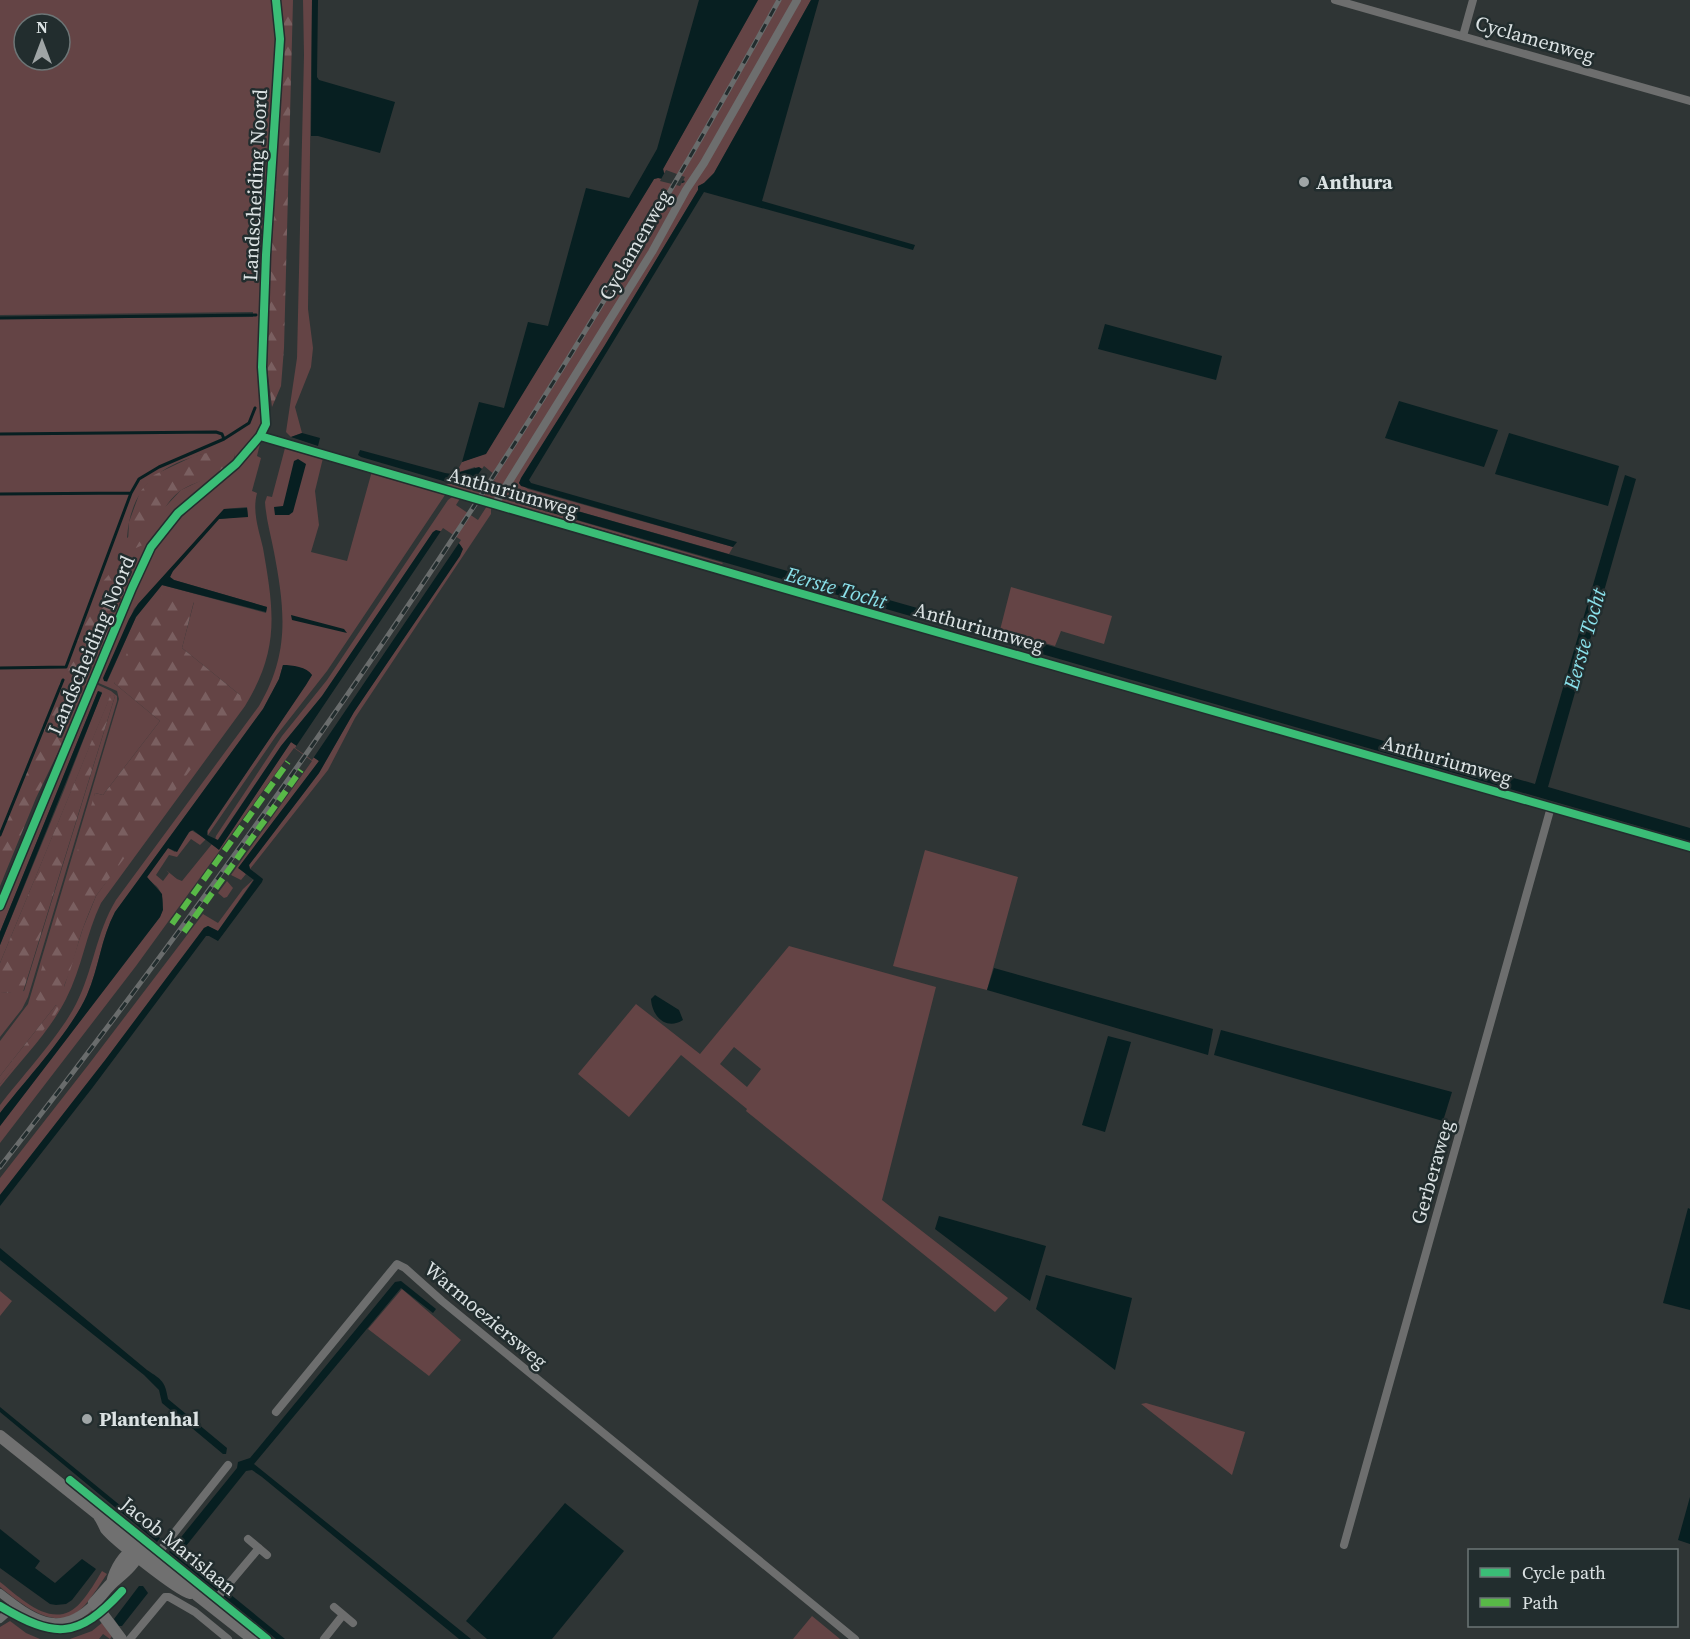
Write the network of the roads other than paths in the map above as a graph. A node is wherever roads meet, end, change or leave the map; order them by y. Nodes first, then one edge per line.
1 (797, 0) edge
2 (1335, 0) edge
3 (1473, 0) edge
4 (1463, 36) junction
5 (1690, 101) edge
6 (328, 455) dead end
7 (495, 504) junction
8 (1551, 807) junction
9 (1690, 847) edge
10 (276, 1412) dead end
11 (0, 1436) edge
12 (228, 1465) dead end
13 (248, 1539) dead end
14 (1344, 1545) dead end
15 (259, 1548) junction
16 (137, 1551) junction
17 (267, 1555) dead end
18 (152, 1561) junction
19 (0, 1593) edge
20 (94, 1603) junction
21 (16, 1605) junction
22 (211, 1605) junction
23 (334, 1607) dead end
24 (343, 1615) junction
25 (0, 1619) edge
26 (353, 1623) dead end
27 (121, 1639) edge
28 (130, 1639) edge
29 (228, 1639) edge
30 (253, 1639) edge
31 (324, 1639) edge
32 (855, 1639) edge

1 - 7 street, Cyclamenweg
2 - 4 street, Cyclamenweg
3 - 4 street
4 - 5 street, Cyclamenweg
6 - 7 street, Anthuriumweg
7 - 8 street, Anthuriumweg
8 - 9 street, Anthuriumweg
8 - 14 street, Gerberaweg
10 - 32 street, Warmoeziersweg
11 - 16 main road, Jacob Marislaan
12 - 18 street
13 - 15 street
15 - 17 street
15 - 22 street
16 - 18 main road, Jacob Marislaan
16 - 20 main road
18 - 22 main road, Jacob Marislaan
19 - 21 street
20 - 21 street
20 - 27 main road
21 - 25 street
22 - 30 main road, Jacob Marislaan
23 - 24 street
24 - 26 street
24 - 31 street
28 - 29 street

